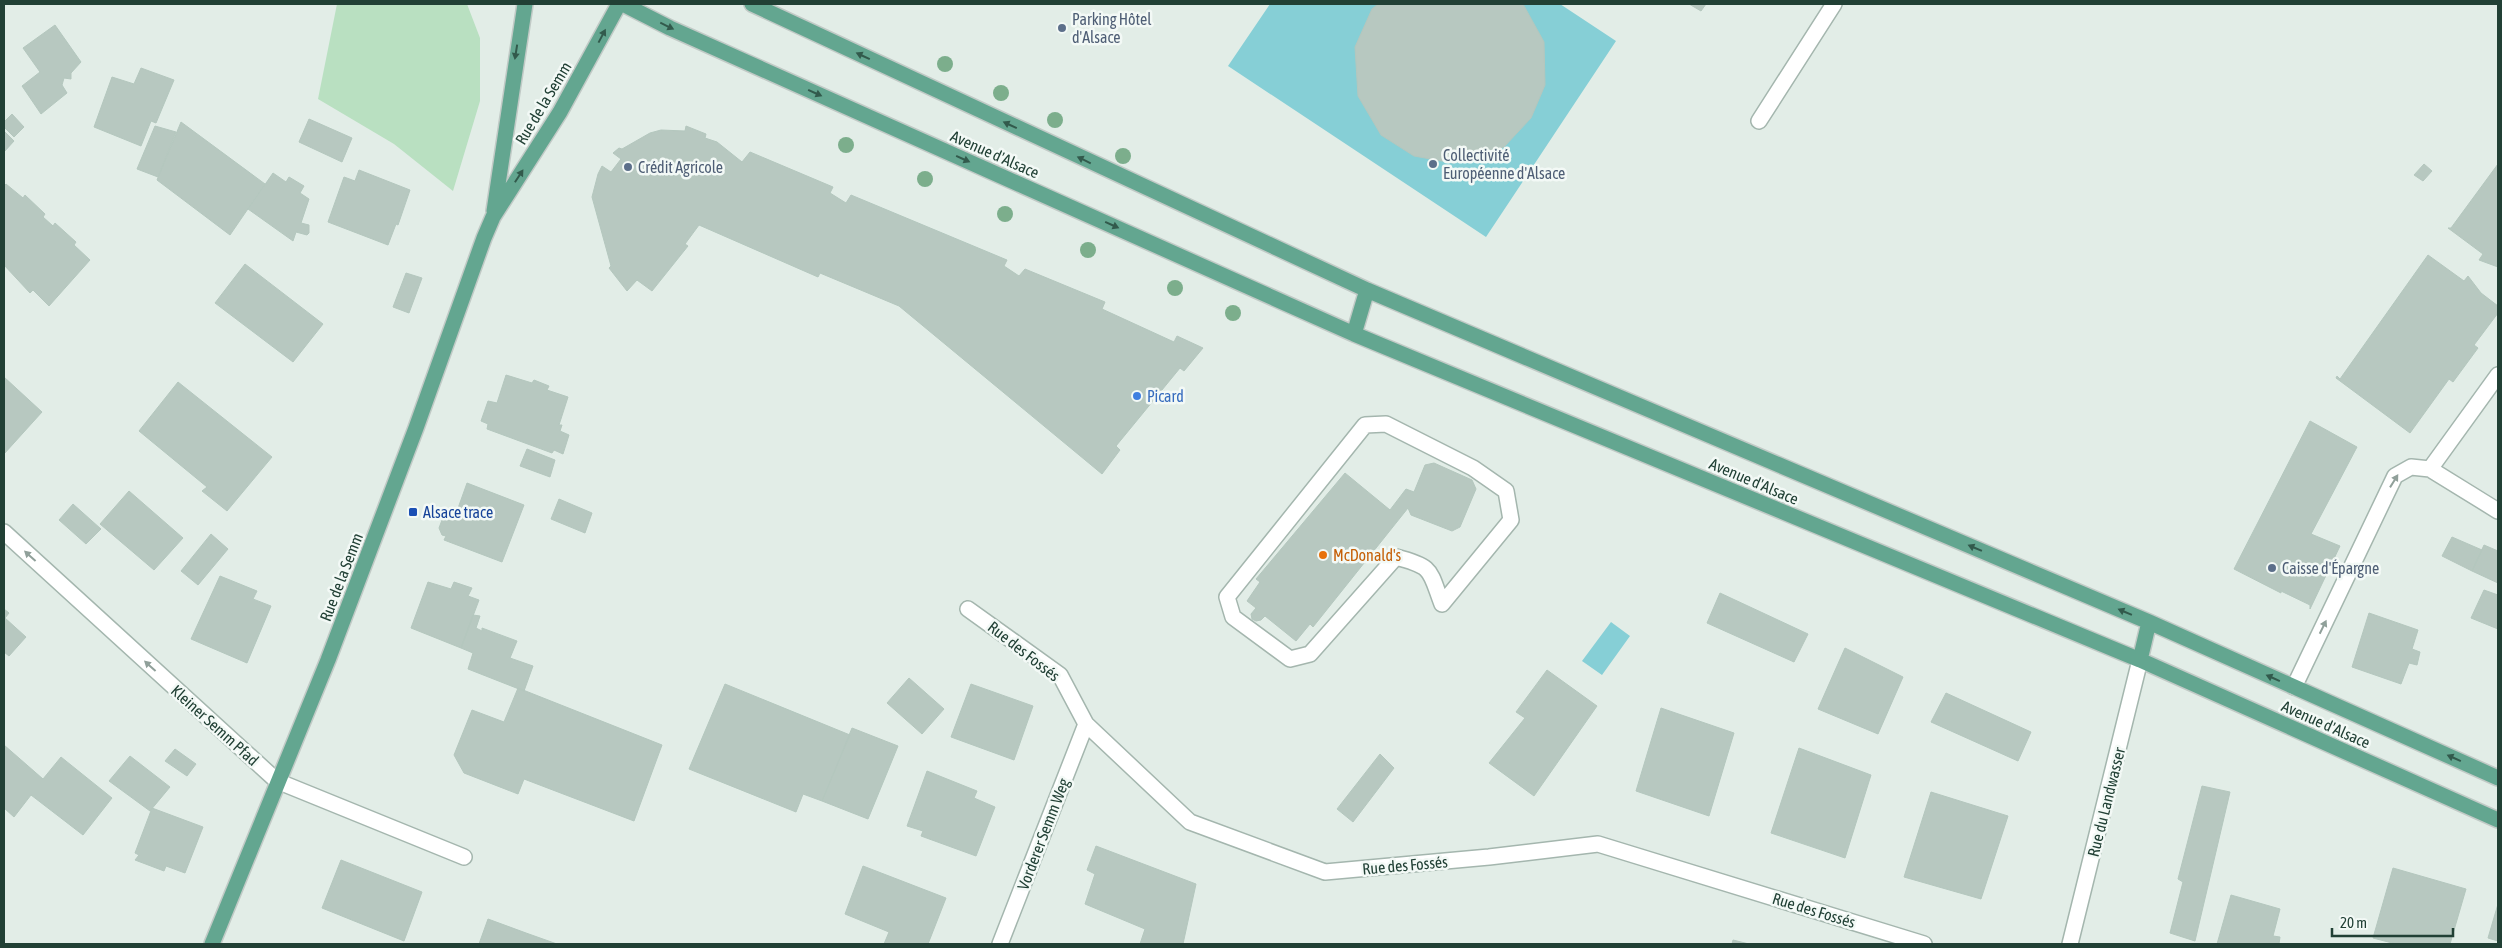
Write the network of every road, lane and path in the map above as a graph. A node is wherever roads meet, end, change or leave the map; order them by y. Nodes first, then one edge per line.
1 (525, 4) edge
2 (619, 4) edge
3 (623, 4) edge
4 (752, 4) edge
5 (1834, 4) edge
6 (1759, 121) dead end
7 (493, 217) junction
8 (1367, 290) junction
9 (1354, 334) junction
10 (2498, 375) edge
11 (2430, 469) junction
12 (2498, 511) edge
13 (4, 532) edge
14 (1442, 604) joint
15 (968, 609) dead end
16 (2149, 622) junction
17 (2140, 660) junction
18 (2294, 687) junction
19 (1086, 724) junction
20 (2498, 778) edge
21 (277, 781) junction
22 (2498, 820) edge
23 (464, 857) dead end
24 (212, 944) edge
25 (1000, 944) edge
26 (1924, 944) edge
27 (2070, 944) edge

1 -> 7 main road, Rue de la Semm
7 -> 2 main road, Rue de la Semm
3 -> 9 main road, Avenue d'Alsace
8 -> 4 main road, Avenue d'Alsace
5 - 6 street
7 - 21 main road, Rue de la Semm
8 - 9 main road
16 -> 8 main road, Avenue d'Alsace
9 - 17 main road, Avenue d'Alsace
10 - 11 street
11 - 12 street
18 -> 11 street
21 -> 13 street, Kleiner Semm Pfad
14 - 14 street
15 - 19 street, Rue des Fossés
16 - 17 main road
18 -> 16 main road, Avenue d'Alsace
17 - 22 main road, Avenue d'Alsace
17 - 27 street, Rue du Landwasser
20 -> 18 main road, Avenue d'Alsace
19 - 25 street, Vorderer Semm Weg
19 - 26 street, Rue des Fossés
21 - 23 street, Kleiner Semm Pfad
21 - 24 main road, Rue de la Semm

